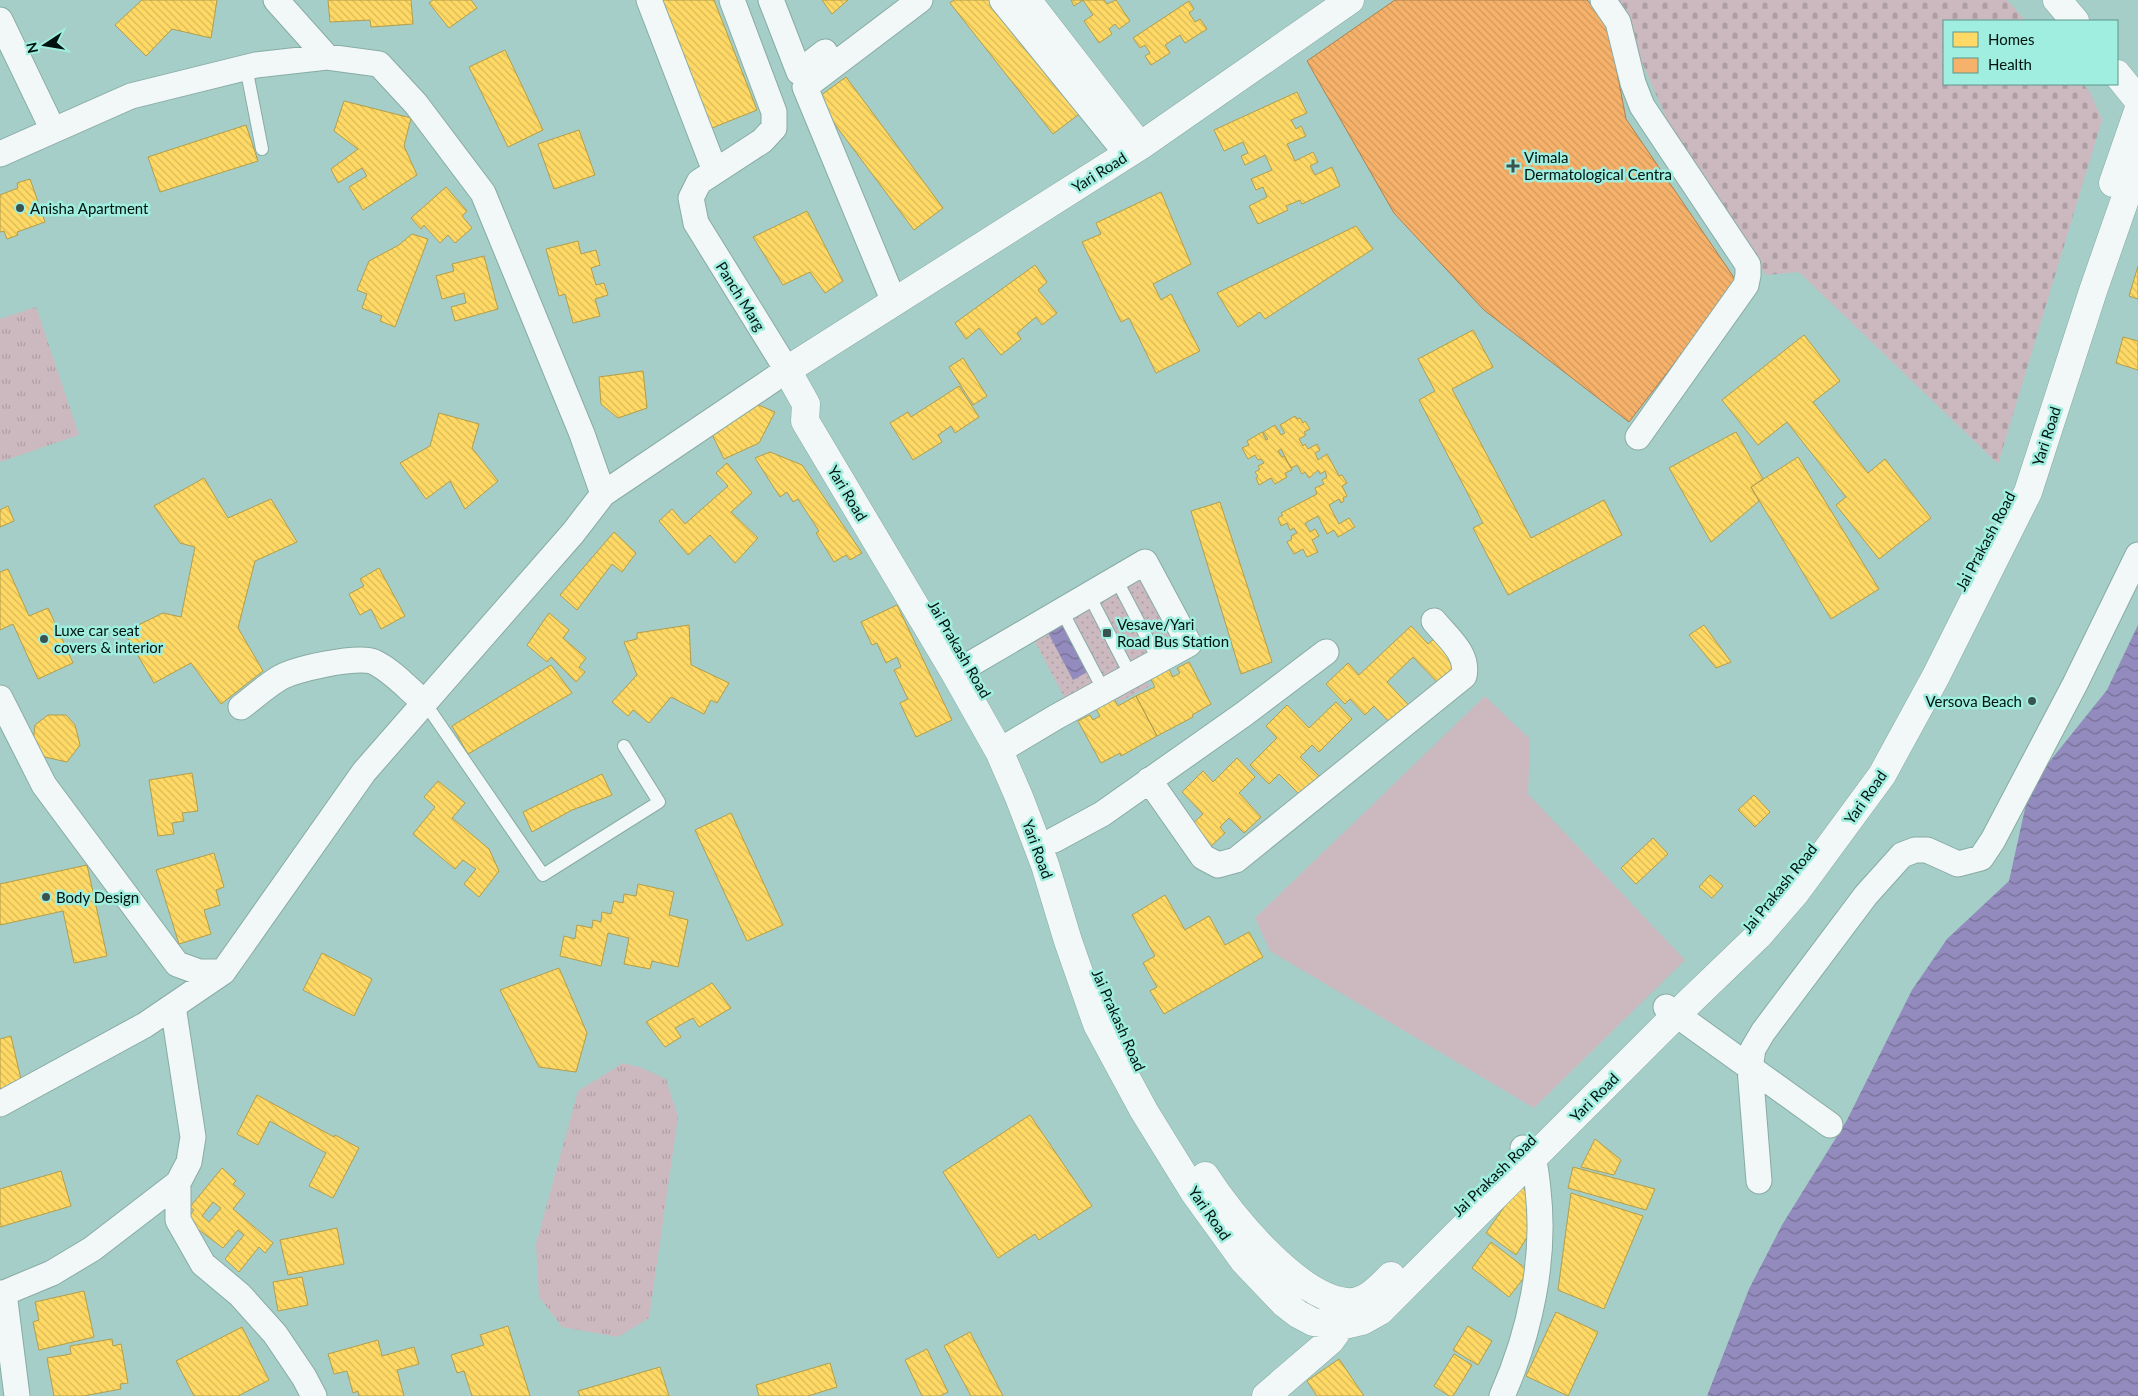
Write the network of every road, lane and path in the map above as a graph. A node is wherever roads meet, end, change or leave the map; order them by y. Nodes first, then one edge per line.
1 (276, 0) edge
2 (649, 0) edge
3 (732, 0) edge
4 (771, 0) edge
5 (894, 0) edge
6 (920, 0) edge
7 (1002, 0) edge
8 (1027, 0) edge
9 (1603, 0) edge
10 (2058, 0) edge
11 (1335, 4) edge
12 (0, 20) edge
13 (2074, 20) edge
14 (327, 57) junction
15 (246, 67) junction
16 (2118, 75) edge
17 (2138, 100) edge
18 (2138, 111) edge
19 (53, 130) junction
20 (262, 149) dead end
21 (1133, 150) junction
22 (0, 154) edge
23 (2138, 162) edge
24 (715, 171) junction
25 (894, 302) junction
26 (787, 370) junction
27 (1638, 437) dead end
28 (604, 494) junction
29 (2138, 555) edge
30 (1116, 579) junction
31 (1089, 595) junction
32 (1062, 611) junction
33 (1434, 622) dead end
34 (1326, 652) dead end
35 (1159, 660) junction
36 (963, 668) junction
37 (1131, 676) junction
38 (1104, 690) junction
39 (0, 698) edge
40 (424, 703) junction
41 (241, 707) dead end
42 (624, 746) dead end
43 (1005, 747) junction
44 (1149, 780) junction
45 (1054, 840) junction
46 (224, 972) junction
47 (173, 1006) junction
48 (1671, 1011) junction
49 (1750, 1068) junction
50 (0, 1104) edge
51 (1830, 1125) dead end
52 (1528, 1153) junction
53 (1759, 1181) dead end
54 (178, 1183) junction
55 (2, 1293) edge
56 (1344, 1314) junction
57 (17, 1396) edge
58 (314, 1396) edge
59 (1266, 1396) edge
60 (1502, 1396) edge

1 - 14 street
2 - 24 street
3 - 24 street
4 - 5 street
6 - 25 street
7 - 21 street
8 - 21 main road
9 - 27 street
10 - 13 main road
11 - 21 main road, Yari Road
12 - 19 street
14 - 15 street
14 - 28 street
15 - 19 street
15 - 20 lane
16 - 17 main road
18 - 48 main road, Jai Prakash Road
19 - 22 street
21 - 25 main road, Yari Road
23 - 48 main road, Yari Road
24 - 26 street, Panch Marg
25 - 26 main road, Yari Road
26 - 28 street
26 - 36 main road, Jai Prakash Road
28 - 40 street
29 - 49 street
30 - 31 street
30 - 35 lane
30 - 35 street
31 - 32 street
31 - 37 lane
32 - 36 street
32 - 38 lane
33 - 44 street
34 - 44 street
35 - 37 street
36 - 43 main road, Jai Prakash Road
37 - 38 street
38 - 43 street
39 - 46 street
40 - 41 street
40 - 42 lane
40 - 46 street
43 - 45 main road, Jai Prakash Road
43 - 56 main road, Yari Road
44 - 45 street
45 - 56 main road, Jai Prakash Road
46 - 47 street
47 - 50 street
47 - 54 street
48 - 49 street
48 - 52 main road, Jai Prakash Road
49 - 51 street
49 - 53 street
52 - 56 main road, Jai Prakash Road
52 - 60 street
54 - 55 street
54 - 58 street
55 - 57 street
56 - 59 main road

